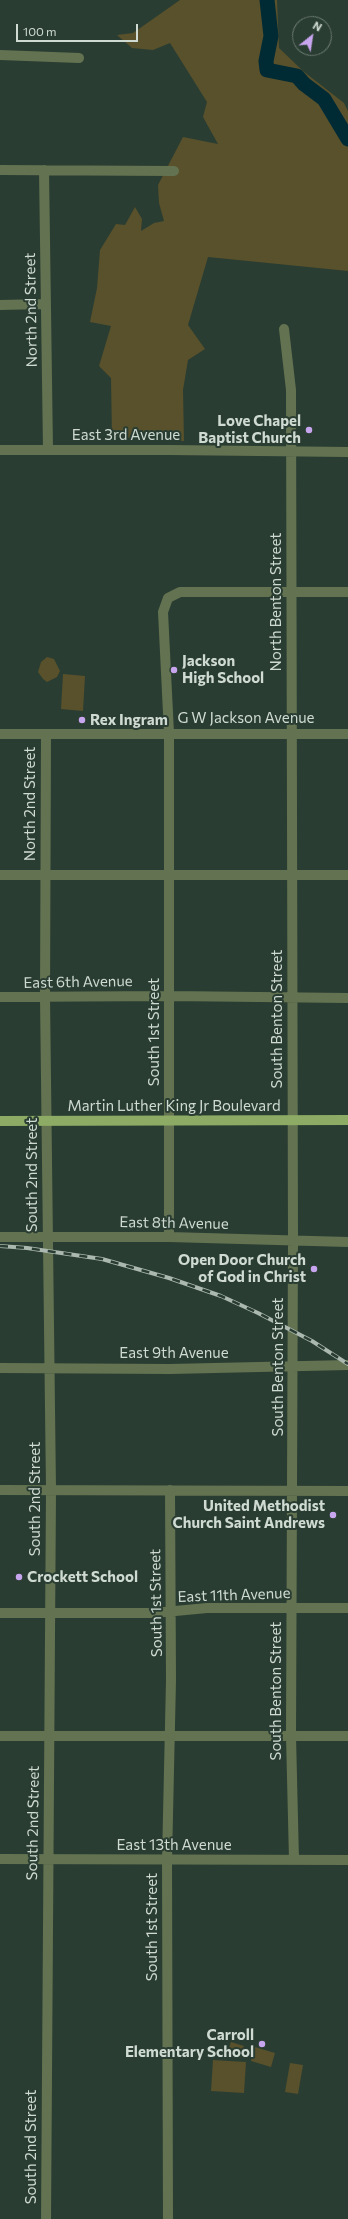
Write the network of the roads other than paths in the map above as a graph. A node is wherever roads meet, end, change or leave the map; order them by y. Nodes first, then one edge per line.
1 (0, 56) edge
2 (79, 58) dead end
3 (0, 170) edge
4 (44, 170) junction
5 (174, 170) dead end
6 (45, 304) junction
7 (0, 305) edge
8 (284, 329) dead end
9 (0, 450) edge
10 (48, 450) junction
11 (290, 450) junction
12 (348, 452) edge
13 (291, 592) junction
14 (348, 592) edge
15 (169, 733) junction
16 (0, 734) edge
17 (46, 734) junction
18 (292, 734) junction
19 (348, 734) edge
20 (168, 874) junction
21 (0, 875) edge
22 (45, 875) junction
23 (292, 875) junction
24 (348, 875) edge
25 (169, 996) junction
26 (46, 997) junction
27 (0, 998) edge
28 (292, 998) junction
29 (348, 998) edge
30 (348, 1120) edge
31 (0, 1121) edge
32 (47, 1121) junction
33 (292, 1121) junction
34 (169, 1122) junction
35 (48, 1236) junction
36 (0, 1237) edge
37 (169, 1237) junction
38 (293, 1241) junction
39 (348, 1242) edge
40 (348, 1365) edge
41 (292, 1367) junction
42 (0, 1368) edge
43 (48, 1368) junction
44 (0, 1490) edge
45 (50, 1490) junction
46 (170, 1490) junction
47 (293, 1491) junction
48 (348, 1491) edge
49 (291, 1608) junction
50 (348, 1608) edge
51 (171, 1612) junction
52 (0, 1613) edge
53 (50, 1614) junction
54 (0, 1736) edge
55 (49, 1736) junction
56 (170, 1736) junction
57 (291, 1736) junction
58 (348, 1736) edge
59 (0, 1859) edge
60 (47, 1860) junction
61 (167, 1860) junction
62 (294, 1860) junction
63 (348, 1860) edge
64 (46, 2219) edge
65 (168, 2219) edge

1 - 2 street
3 - 4 street
4 - 5 street
4 - 6 street, North 2nd Street
6 - 7 street
6 - 10 street, North 2nd Street
8 - 11 street, North Benton Street
9 - 10 street, East 3rd Avenue
10 - 11 street, East 3rd Avenue
11 - 12 street, East 3rd Avenue
11 - 13 street, North Benton Street
13 - 14 street
13 - 15 street, South 1st Street
13 - 18 street, North Benton Street
15 - 17 street, G W Jackson Avenue
15 - 18 street, G W Jackson Avenue
15 - 20 street, South 1st Street
16 - 17 street, G W Jackson Avenue
17 - 22 street, North 2nd Street
18 - 19 street, G W Jackson Avenue
18 - 23 street, North Benton Street
20 - 22 street
20 - 23 street
20 - 25 street, South 1st Street
21 - 22 street
22 - 26 street, South 2nd Street
23 - 24 street
23 - 28 street, South Benton Street
25 - 26 street, East 6th Avenue
25 - 28 street, East 6th Avenue
25 - 34 street, South 1st Street
26 - 27 street, East 6th Avenue
26 - 32 street, South 2nd Street
28 - 29 street, East 6th Avenue
28 - 33 street, South Benton Street
30 - 33 main road, Martin Luther King Jr Boulevard
31 - 32 main road, Martin Luther King Jr Boulevard
32 - 34 main road, Martin Luther King Jr Boulevard
32 - 35 street, South 2nd Street
33 - 34 main road, Martin Luther King Jr Boulevard
33 - 38 street, South Benton Street
34 - 37 street, South 1st Street
35 - 36 street, East 8th Avenue
35 - 37 street, East 8th Avenue
35 - 43 street, South 2nd Street
37 - 38 street, East 8th Avenue
38 - 39 street, East 8th Avenue
38 - 41 street, South Benton Street
40 - 41 street, East 9th Avenue
41 - 43 street, East 9th Avenue
41 - 47 street, South Benton Street
42 - 43 street, East 9th Avenue
43 - 45 street, South 2nd Street
44 - 45 street
45 - 46 street
45 - 53 street, South 2nd Street
46 - 47 street
46 - 51 street, South 1st Street
47 - 48 street
47 - 49 street, South Benton Street
49 - 50 street, East 11th Avenue
49 - 51 street, East 11th Avenue
49 - 57 street, South Benton Street
51 - 53 street, East 11th Avenue
51 - 56 street, South 1st Street
52 - 53 street, East 11th Avenue
53 - 55 street, South 2nd Street
54 - 55 street
55 - 56 street
55 - 60 street, South 2nd Street
56 - 57 street
56 - 61 street, South 1st Street
57 - 58 street
57 - 62 street, South Benton Street
59 - 60 street, East 13th Avenue
60 - 61 street, East 13th Avenue
60 - 64 street, South 2nd Street
61 - 62 street, East 13th Avenue
61 - 65 street, South 1st Street
62 - 63 street, East 13th Avenue

